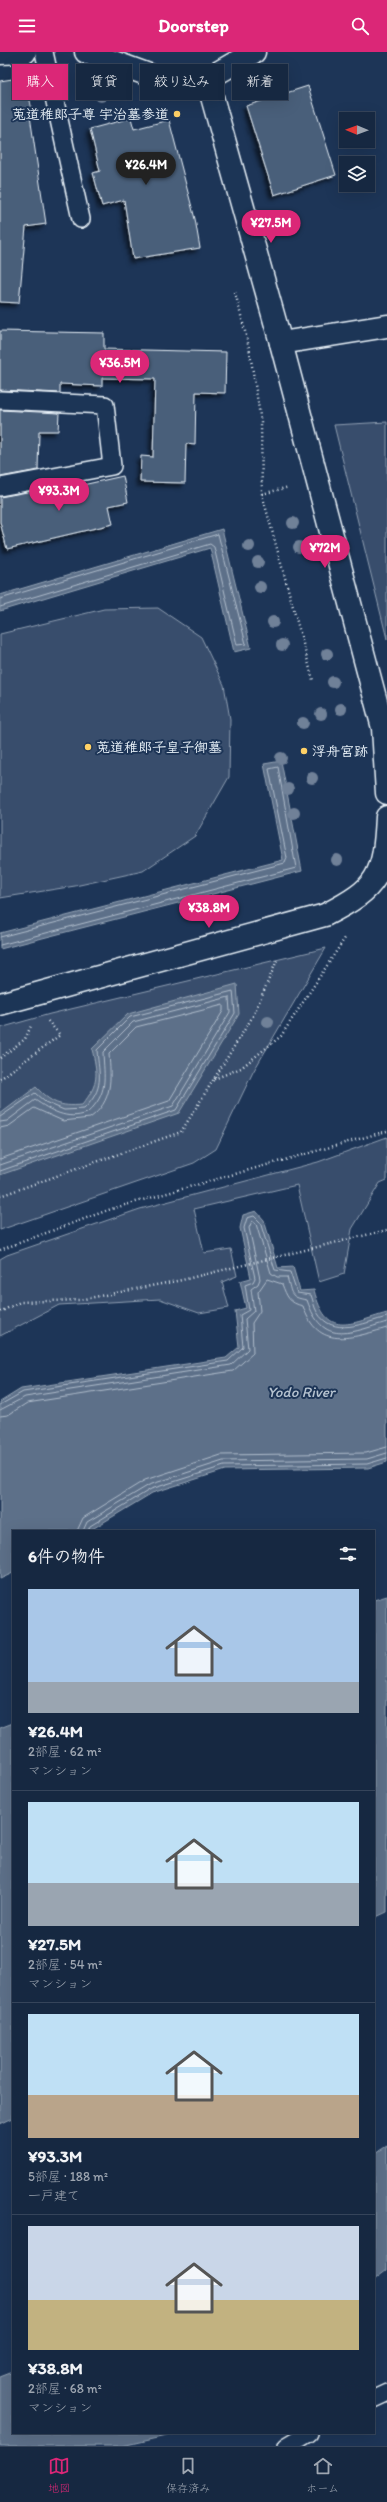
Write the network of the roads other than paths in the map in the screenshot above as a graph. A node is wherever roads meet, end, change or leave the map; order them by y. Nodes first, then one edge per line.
1 (25, 52) edge
2 (44, 52) edge
3 (86, 52) edge
4 (254, 52) edge
5 (0, 54) edge
6 (224, 69) edge
7 (140, 71) edge
8 (213, 100) edge
9 (81, 219) dead end
10 (387, 326) edge
11 (281, 343) junction
12 (0, 400) edge
13 (0, 487) edge
14 (387, 793) edge
15 (387, 816) edge
16 (0, 1004) edge
17 (387, 2393) edge
18 (375, 2399) edge
19 (308, 2434) edge
20 (287, 2446) edge

1 - 5 street
2 - 9 lane
3 - 7 street
4 - 6 street
8 - 11 street
10 - 11 street
11 - 14 street
12 - 13 lane
15 - 16 street
17 - 18 lane
19 - 20 lane

